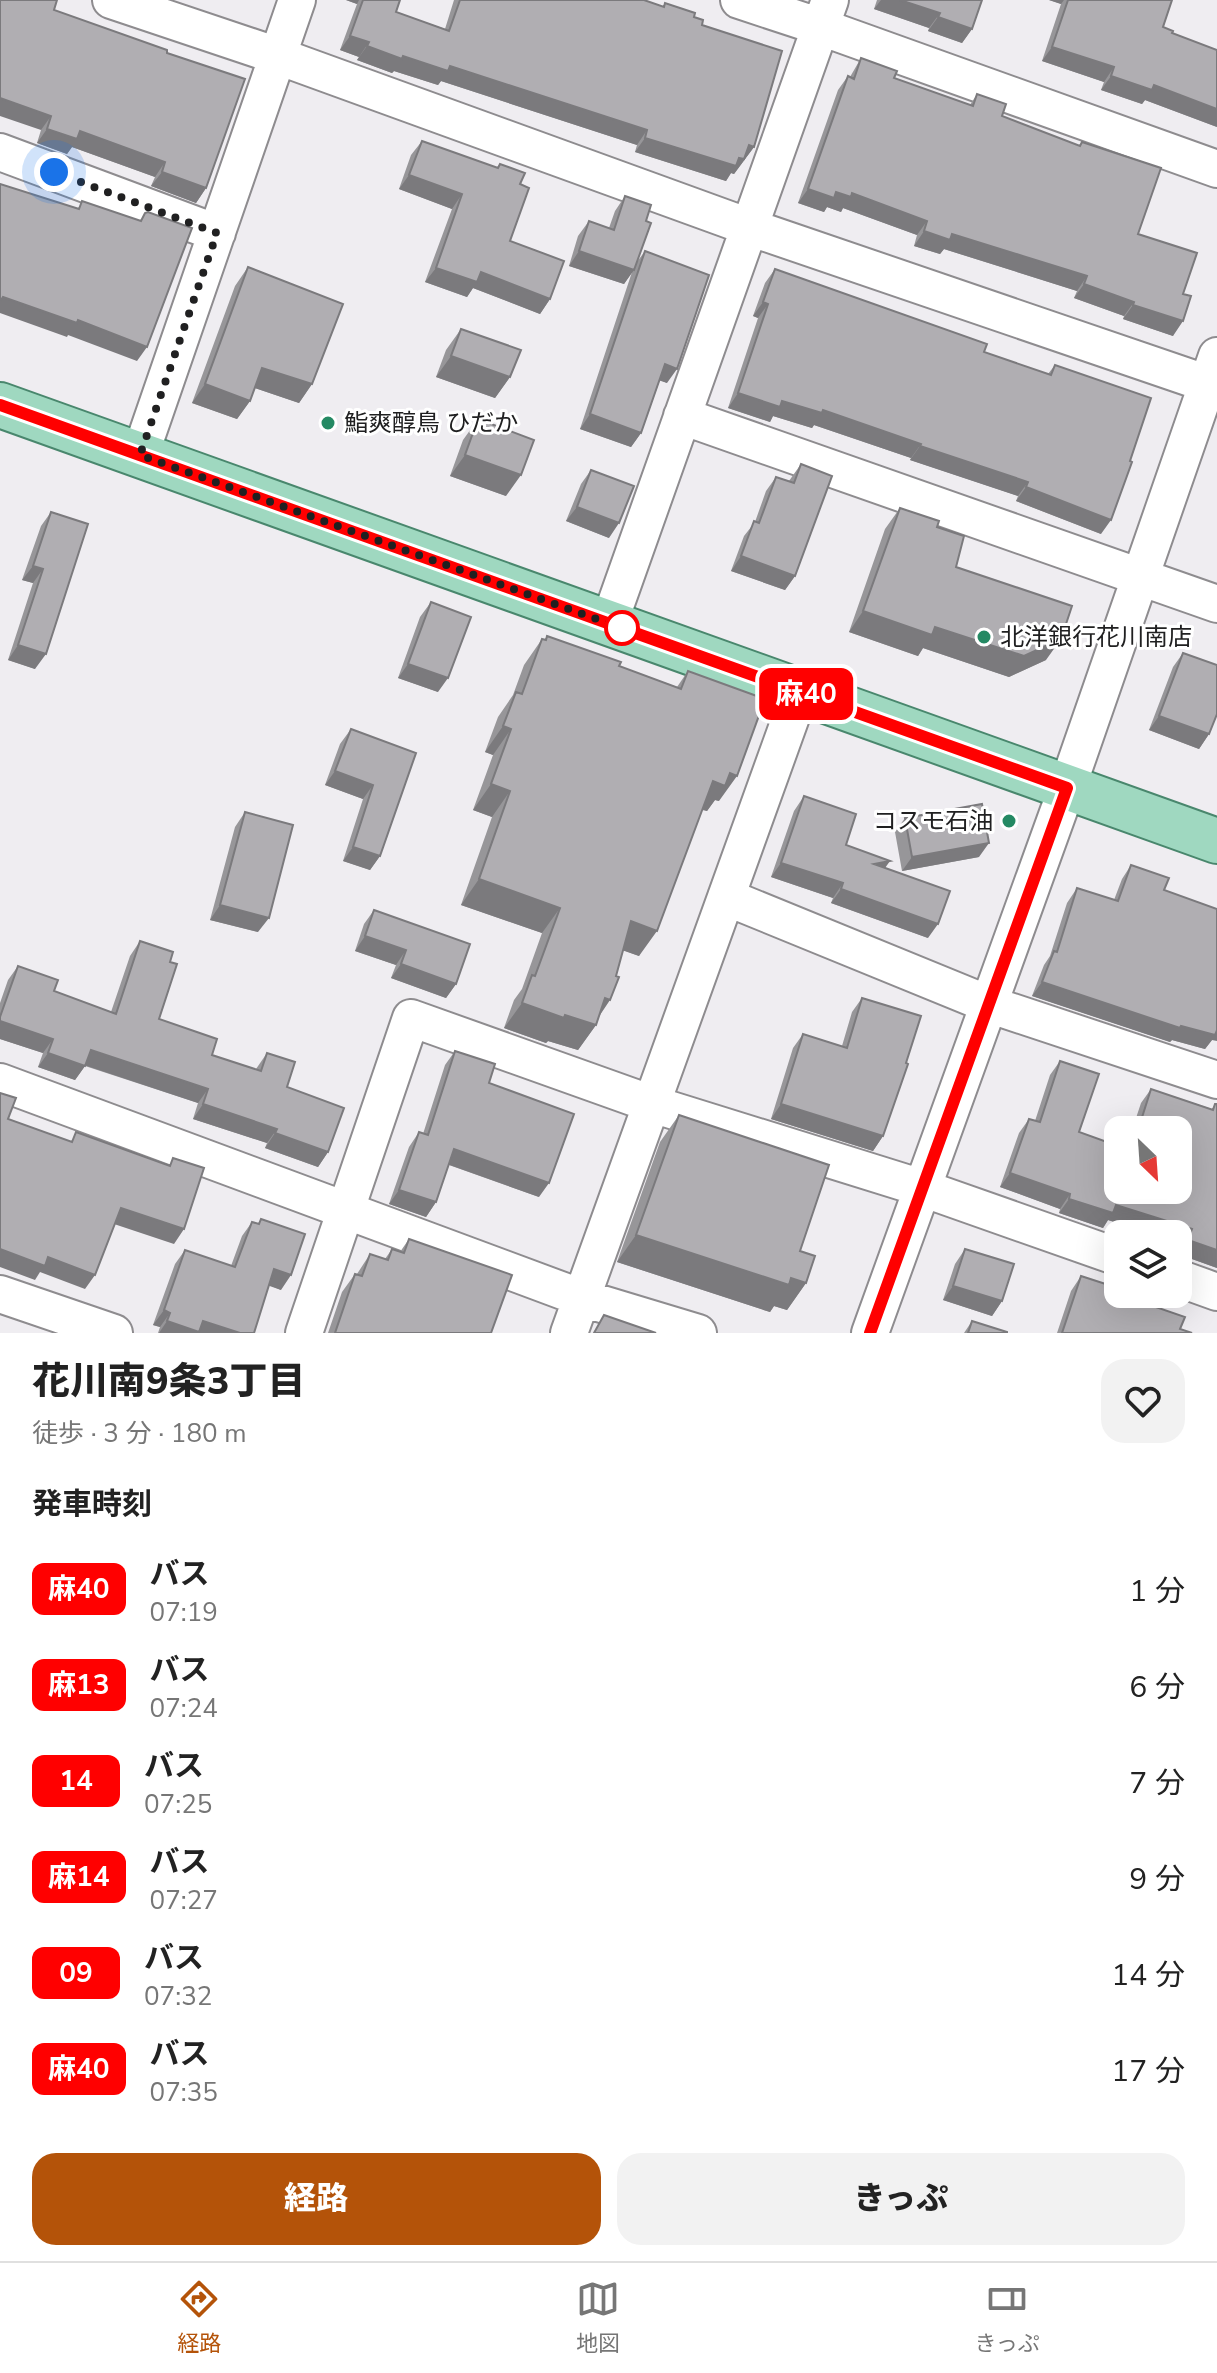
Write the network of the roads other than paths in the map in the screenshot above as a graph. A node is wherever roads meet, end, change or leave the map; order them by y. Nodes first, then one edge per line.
1 (297, 0) edge
2 (739, 0) edge
3 (127, 3) edge
4 (825, 13) edge
5 (278, 56) junction
6 (0, 152) edge
7 (1217, 169) edge
8 (749, 227) junction
9 (217, 233) junction
10 (1214, 375) edge
11 (0, 405) edge
12 (682, 416) junction
13 (140, 455) junction
14 (1140, 576) junction
15 (1217, 604) edge
16 (609, 623) junction
17 (800, 692) junction
18 (1067, 788) junction
19 (1217, 841) edge
20 (726, 897) junction
21 (988, 1004) junction
22 (1217, 1080) edge
23 (0, 1082) edge
24 (652, 1104) junction
25 (922, 1188) junction
26 (346, 1210) junction
27 (1104, 1252) edge
28 (1192, 1283) edge
29 (1217, 1292) edge
30 (0, 1294) edge
31 (582, 1298) junction
32 (114, 1333) edge
33 (304, 1333) edge
34 (569, 1333) edge
35 (698, 1333) edge
36 (870, 1333) edge

1 - 5 street
2 - 4 street
3 - 5 street
4 - 7 street
4 - 8 street
5 - 8 street
5 - 9 street
6 - 9 street
8 - 10 street
8 - 12 street
9 - 13 street
10 - 14 street
11 - 13 main road
12 - 14 street
12 - 16 street
13 - 16 main road
14 - 15 street
14 - 18 street
16 - 17 main road
17 - 18 main road
17 - 20 street
18 - 19 main road
18 - 21 street
20 - 21 street
20 - 24 street
21 - 22 street
21 - 25 street
23 - 26 street
24 - 25 street
24 - 26 street
24 - 31 street
25 - 27 street
25 - 36 street
26 - 31 street
26 - 33 street
28 - 29 street
30 - 32 street
31 - 34 street
31 - 35 street

